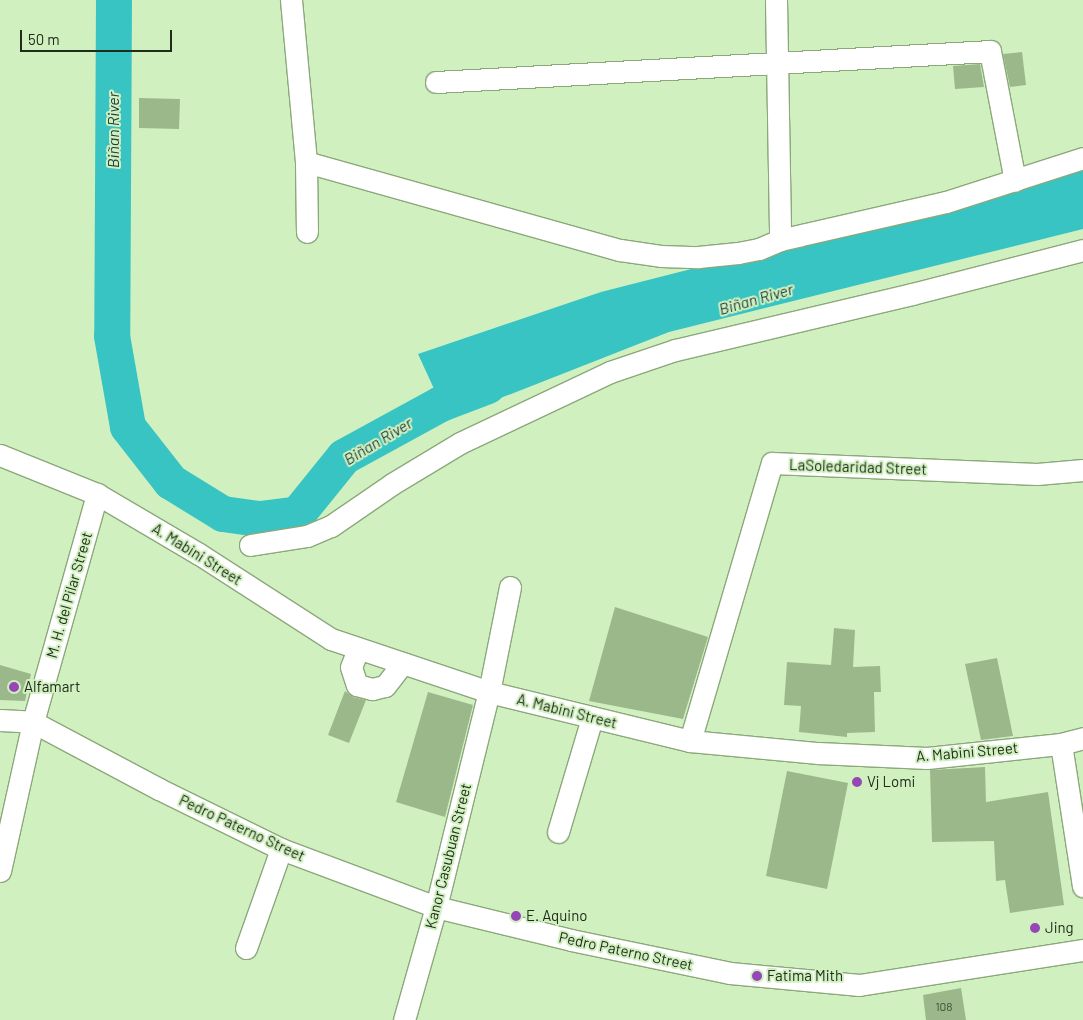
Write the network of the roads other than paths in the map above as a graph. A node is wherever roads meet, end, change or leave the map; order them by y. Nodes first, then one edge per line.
1 (291, 0) edge
2 (776, 0) edge
3 (776, 64) junction
4 (436, 82) dead end
5 (1083, 158) edge
6 (306, 162) junction
7 (1015, 180) junction
8 (307, 232) dead end
9 (780, 240) junction
10 (1083, 250) edge
11 (0, 455) edge
12 (1083, 470) edge
13 (97, 494) junction
14 (250, 545) dead end
15 (510, 587) dead end
16 (358, 648) junction
17 (403, 664) junction
18 (489, 692) junction
19 (592, 718) junction
20 (0, 720) edge
21 (33, 722) junction
22 (1083, 738) edge
23 (690, 741) junction
24 (1061, 744) junction
25 (558, 832) dead end
26 (282, 849) junction
27 (0, 871) edge
28 (1083, 886) edge
29 (436, 907) junction
30 (246, 948) dead end
31 (1083, 950) edge
32 (404, 1020) edge

1 - 6 street
2 - 3 street
3 - 4 street
3 - 7 street
3 - 9 street
5 - 7 street
6 - 8 street
6 - 9 street
7 - 9 street
10 - 14 street
11 - 13 street, A. Mabini Street
12 - 23 street, LaSoledaridad Street
13 - 16 street, A. Mabini Street
13 - 21 street, M. H. del Pilar Street
15 - 18 street, Kanor Casubuan Street
16 - 17 street, A. Mabini Street
16 - 17 street
17 - 18 street, A. Mabini Street
18 - 19 street, A. Mabini Street
18 - 29 street, Kanor Casubuan Street
19 - 23 street, A. Mabini Street
19 - 25 street
20 - 21 street, Pedro Paterno Street
21 - 26 street, Pedro Paterno Street
21 - 27 street, M. H. del Pilar Street
22 - 24 street, A. Mabini Street
23 - 24 street, A. Mabini Street
24 - 28 street
26 - 29 street, Pedro Paterno Street
26 - 30 street
29 - 31 street, Pedro Paterno Street
29 - 32 street, Kanor Casubuan Street

